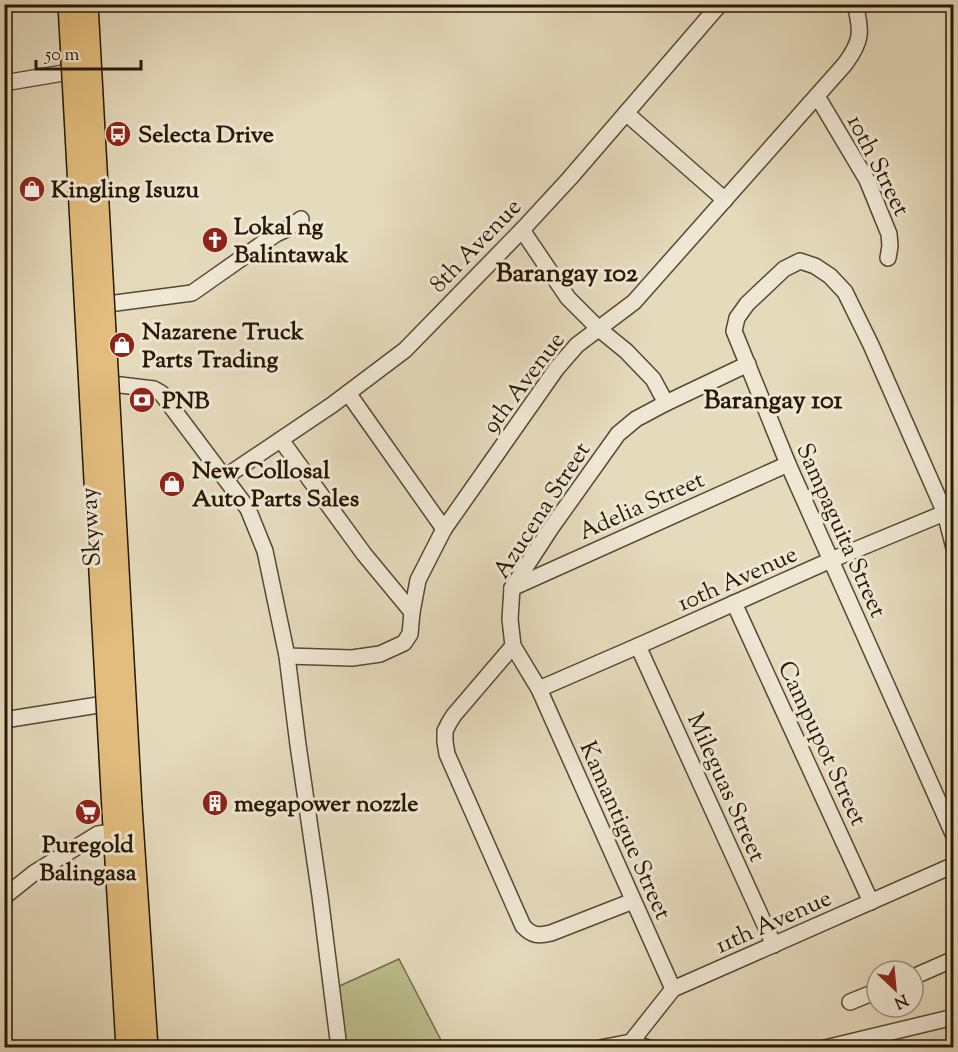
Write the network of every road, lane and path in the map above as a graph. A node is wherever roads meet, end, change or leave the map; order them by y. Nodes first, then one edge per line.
1 (69, 4) edge
2 (87, 4) edge
3 (720, 4) edge
4 (855, 4) edge
5 (97, 68) dead end
6 (4, 82) edge
7 (818, 96) junction
8 (626, 112) junction
9 (725, 200) junction
10 (301, 219) dead end
11 (522, 230) junction
12 (888, 258) dead end
13 (108, 304) dead end
14 (599, 329) junction
15 (748, 364) junction
16 (112, 384) dead end
17 (348, 393) junction
18 (666, 403) junction
19 (281, 440) junction
20 (788, 464) junction
21 (225, 477) junction
22 (949, 511) edge
23 (444, 529) junction
24 (954, 548) edge
25 (831, 560) junction
26 (512, 588) junction
27 (734, 603) junction
28 (412, 612) junction
29 (513, 646) junction
30 (638, 646) junction
31 (286, 656) junction
32 (539, 688) junction
33 (132, 699) dead end
34 (4, 720) edge
35 (112, 832) dead end
36 (954, 836) edge
37 (954, 865) edge
38 (4, 897) edge
39 (633, 901) junction
40 (871, 902) junction
41 (774, 945) junction
42 (954, 959) edge
43 (925, 971) edge
44 (673, 989) junction
45 (865, 996) edge
46 (850, 1002) dead end
47 (954, 1017) edge
48 (631, 1042) junction
49 (127, 1047) edge
50 (147, 1047) edge
51 (339, 1047) edge
52 (600, 1047) edge
53 (648, 1047) edge
54 (825, 1047) edge

1 - 49 highway, Skyway, bridge
2 - 50 highway, Skyway, bridge
3 - 8 street, 8th Avenue
4 - 7 street, 9th Avenue
5 - 6 street
7 - 9 street, 9th Avenue
7 - 12 street, 10th Street
8 - 9 street
8 - 11 street, 8th Avenue
9 - 14 street, 9th Avenue
10 - 13 street
11 - 14 street
11 - 17 street, 8th Avenue
14 - 18 street
14 - 23 street, 9th Avenue
15 - 18 street, Azucena Street
15 - 20 street, Sampaguita Street
15 - 22 street, Sampaguita Street
16 - 21 street
17 - 19 street, 8th Avenue
17 - 23 street
18 - 26 street, Azucena Street
19 - 21 street, 8th Avenue
19 - 28 street
20 - 25 street, Sampaguita Street
20 - 26 street, Adelia Street
21 - 31 street
22 - 24 street
22 - 25 street, 10th Avenue
23 - 28 street, 9th Avenue
25 - 27 street, 10th Avenue
25 - 36 street, Sampaguita Street
26 - 29 street, Azucena Street
27 - 30 street, 10th Avenue
27 - 40 street, Campupot Street
28 - 31 street, 9th Avenue
29 - 32 street, Kamantigue Street
29 - 39 street
30 - 32 street, 10th Avenue
30 - 41 street, Mileguas Street
31 - 51 street
32 - 39 street, Kamantigue Street
33 - 34 street
35 - 38 street
37 - 40 street, 11th Avenue
39 - 44 street, Kamantigue Street
40 - 41 street, 11th Avenue
41 - 44 street, 11th Avenue
42 - 43 street
44 - 48 street, 11th Avenue
45 - 46 street
47 - 54 street
48 - 52 street
48 - 53 street

